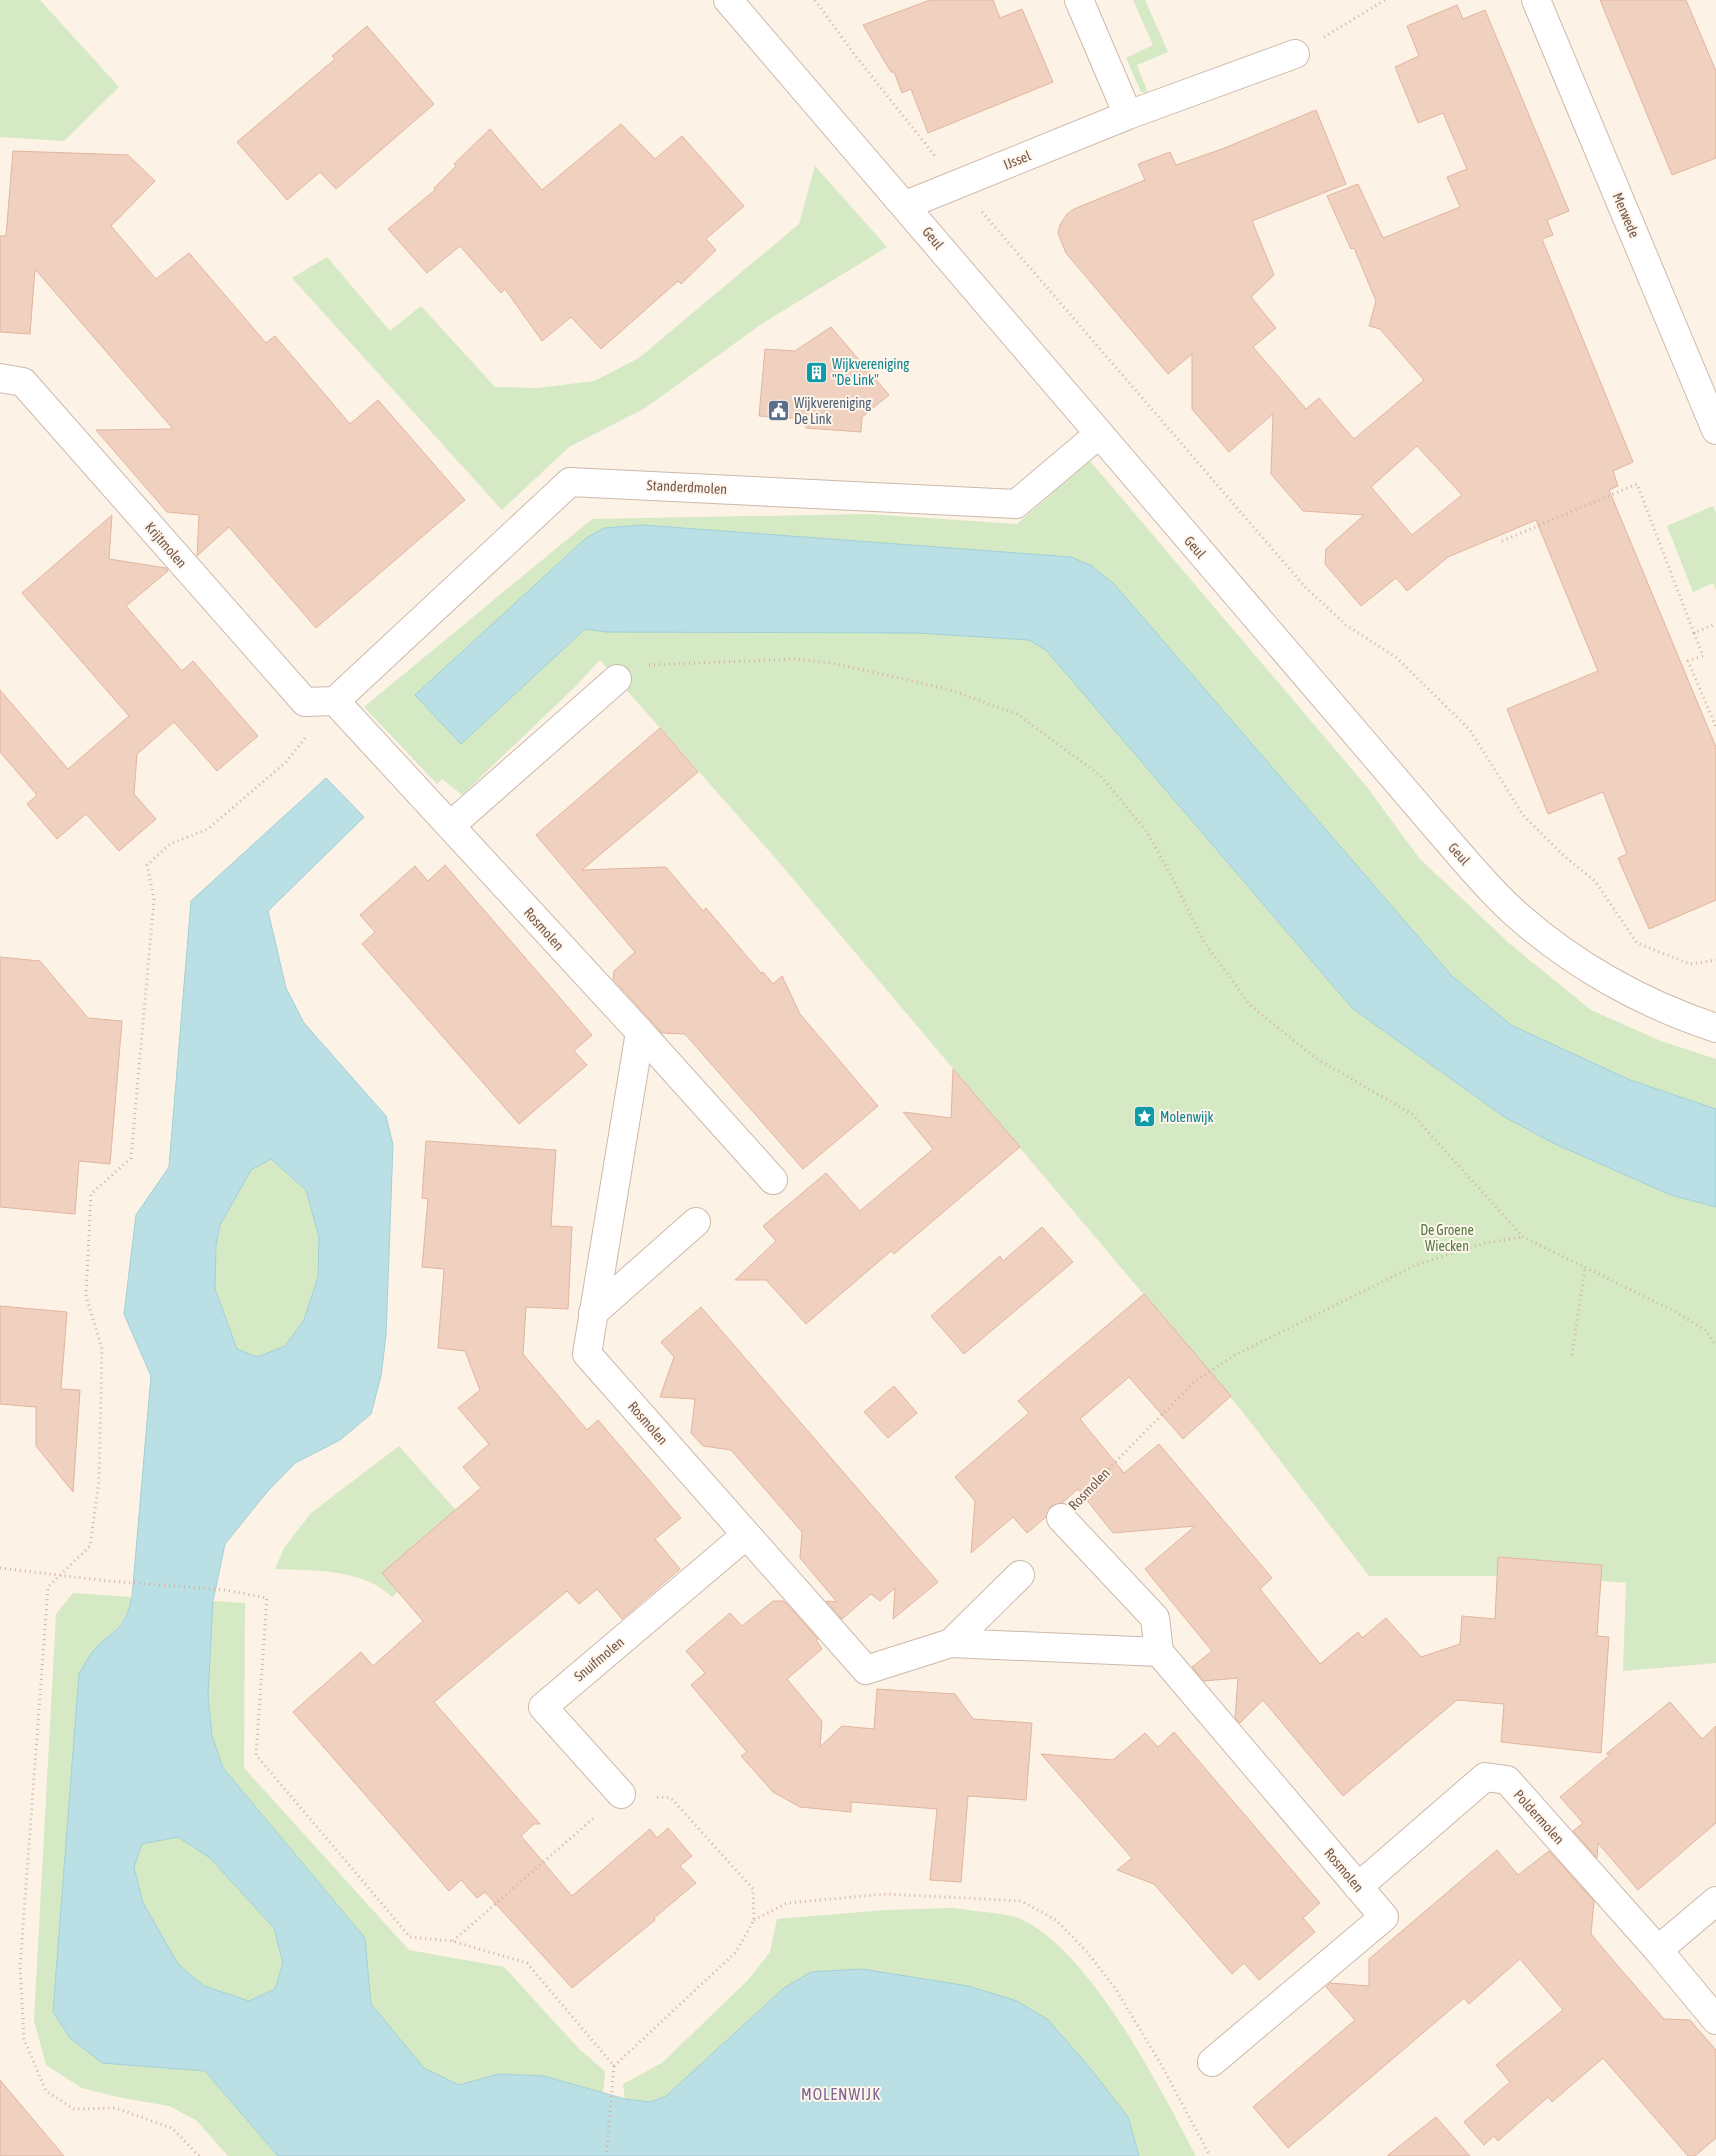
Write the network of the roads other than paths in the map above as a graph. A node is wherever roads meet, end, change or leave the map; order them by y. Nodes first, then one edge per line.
1 (728, 0) edge
2 (1079, 0) edge
3 (1536, 0) edge
4 (1295, 54) road end
5 (1128, 115) junction
6 (906, 205) junction
7 (0, 378) edge
8 (1716, 430) edge
9 (1099, 434) junction
10 (617, 679) road end
11 (335, 701) junction
12 (450, 826) junction
13 (1716, 1028) edge
14 (640, 1032) junction
15 (773, 1180) dead end
16 (696, 1222) dead end
17 (593, 1313) junction
18 (1061, 1518) road end
19 (746, 1535) junction
20 (1020, 1575) dead end
21 (951, 1643) junction
22 (1159, 1652) junction
23 (621, 1794) road end
24 (1358, 1887) junction
25 (1716, 1901) edge
26 (1658, 1950) junction
27 (1716, 2020) edge
28 (1212, 2062) dead end

1 - 6 street, Geul
2 - 5 street
3 - 8 street, Merwede
4 - 5 street, IJssel
5 - 6 street, IJssel
6 - 9 street, Geul
7 - 11 street, Krijtmolen
9 - 11 street, Standerdmolen
9 - 13 street, Geul
10 - 12 street
11 - 12 street, Rosmolen
12 - 14 street, Rosmolen
14 - 15 street, Rosmolen
14 - 17 street, Rosmolen
16 - 17 street
17 - 19 street, Rosmolen
18 - 22 street, Rosmolen
19 - 21 street, Rosmolen
19 - 23 street, Snuifmolen
20 - 21 street, Rosmolen
21 - 22 street, Rosmolen
22 - 24 street, Rosmolen
24 - 26 street, Poldermolen
24 - 28 street, Rosmolen
25 - 26 street
26 - 27 street, Poldermolen

